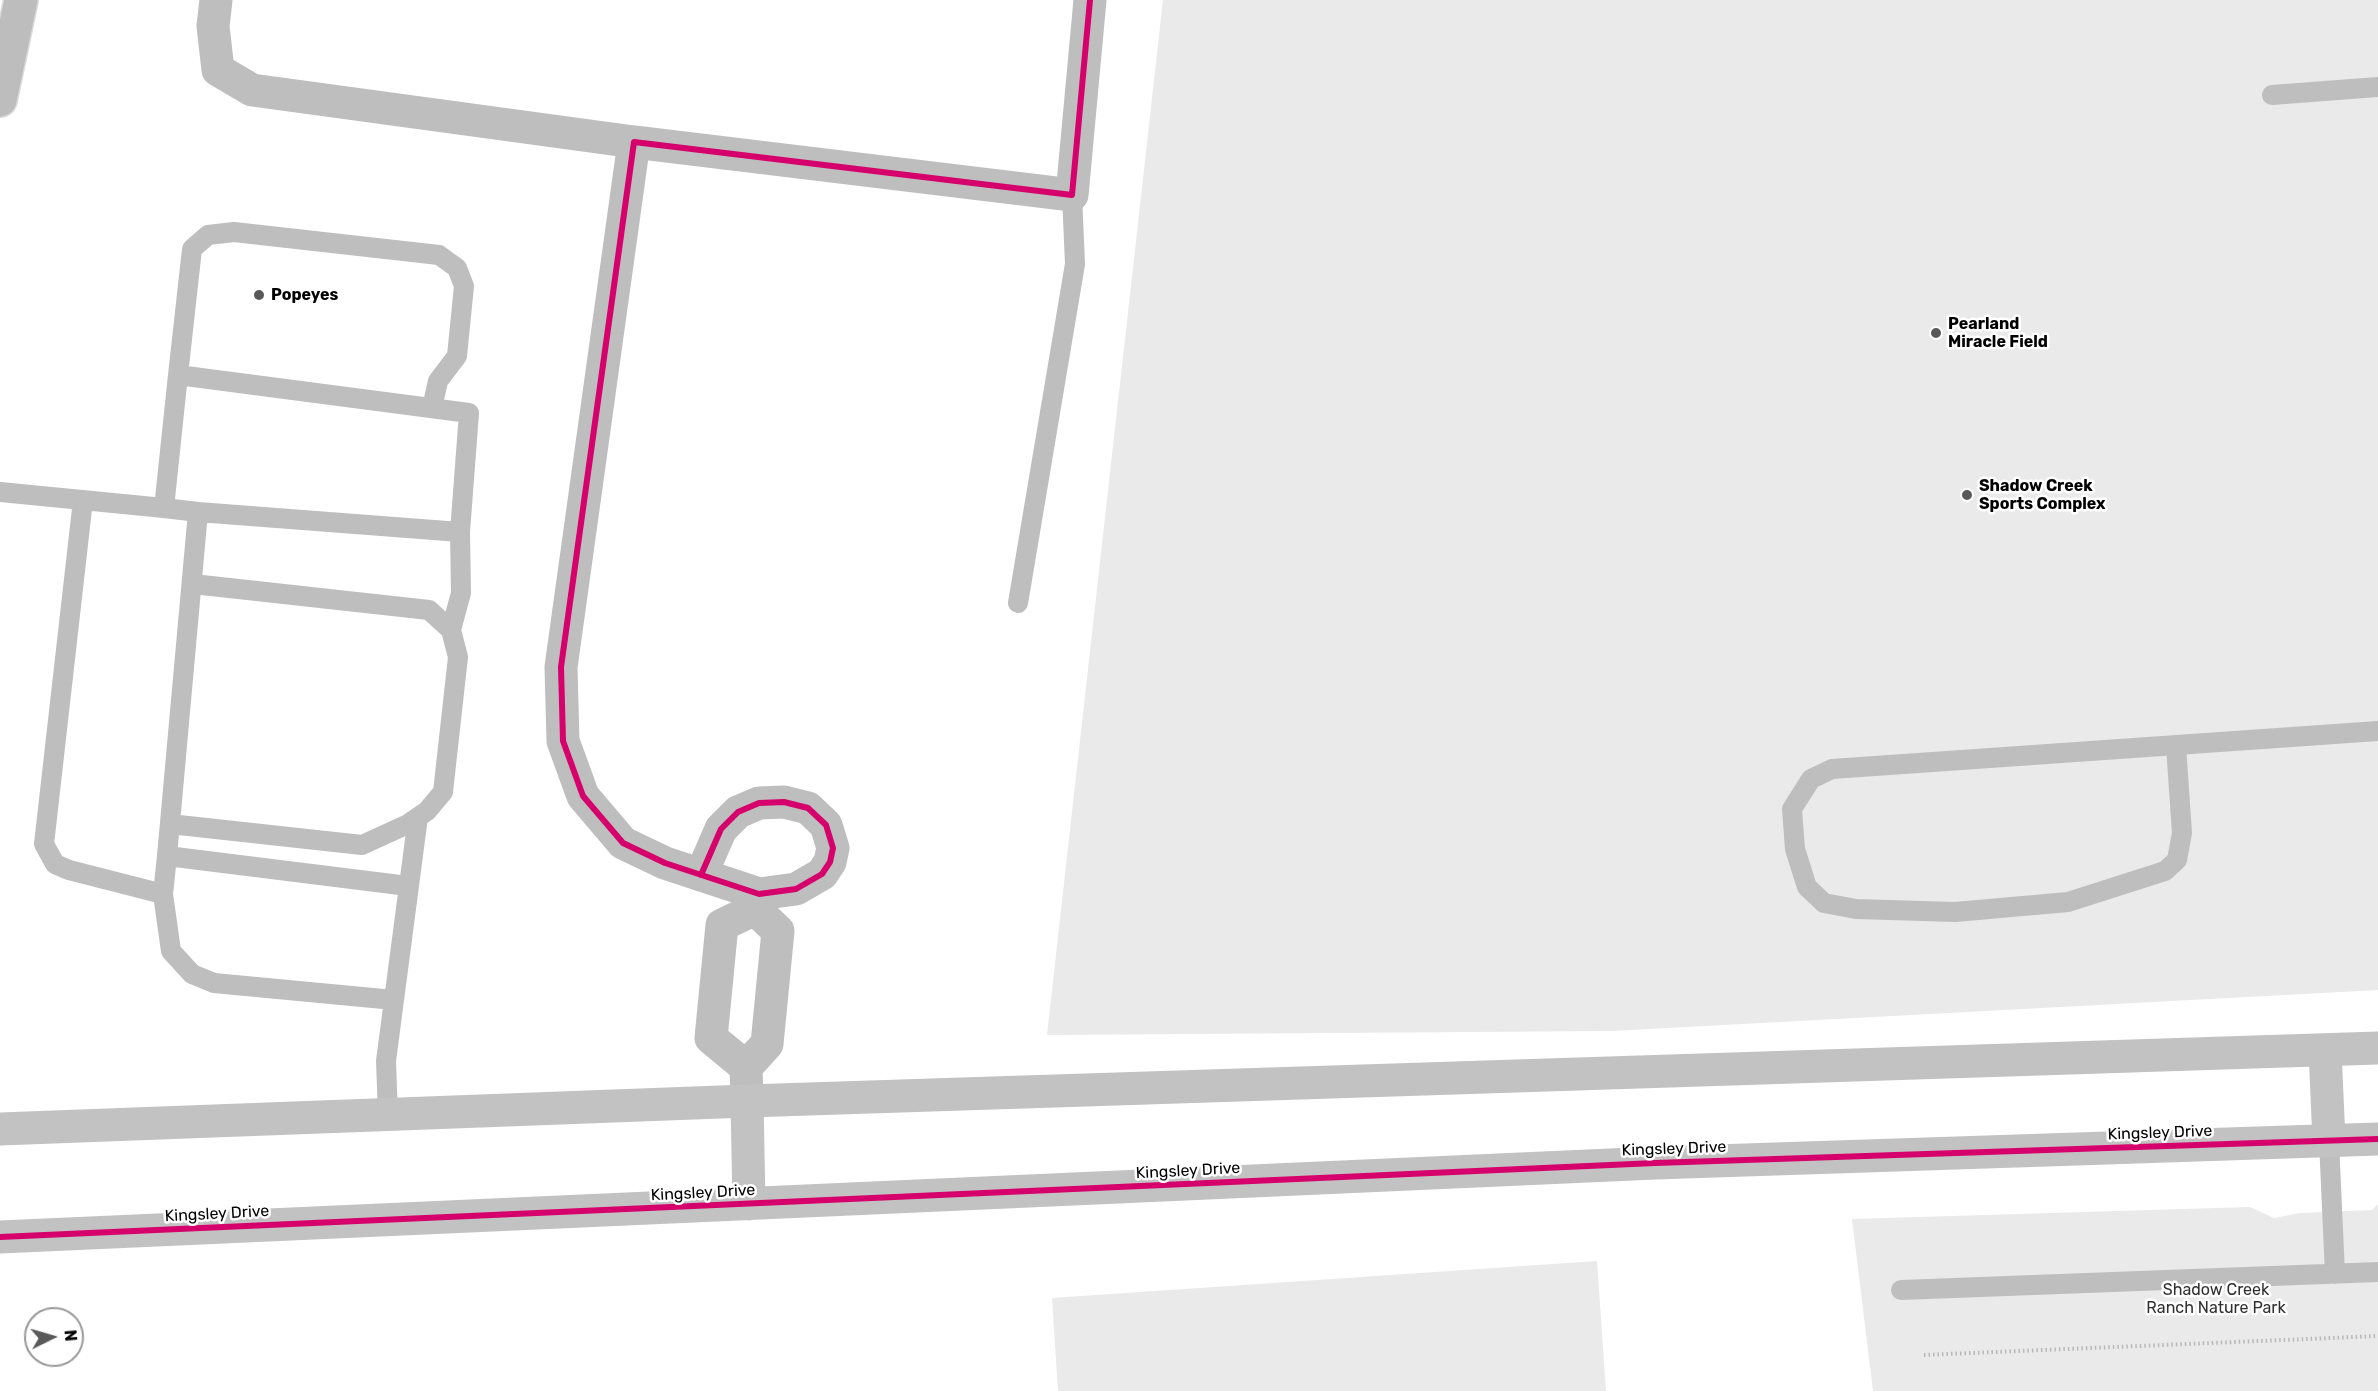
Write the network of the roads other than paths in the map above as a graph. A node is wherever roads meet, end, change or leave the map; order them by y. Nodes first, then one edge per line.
1 (21, 0) edge
2 (216, 0) edge
3 (1090, 0) edge
4 (2378, 87) edge
5 (2272, 95) dead end
6 (0, 100) edge
7 (634, 142) junction
8 (1072, 195) junction
9 (178, 375) junction
10 (432, 408) junction
11 (0, 492) edge
12 (83, 500) junction
13 (164, 508) junction
14 (198, 512) junction
15 (460, 532) junction
16 (193, 584) junction
17 (1018, 603) dead end
18 (452, 630) junction
19 (2378, 731) edge
20 (2176, 746) junction
21 (418, 817) junction
22 (170, 825) junction
23 (167, 856) junction
24 (701, 875) junction
25 (408, 886) junction
26 (162, 894) junction
27 (757, 901) junction
28 (394, 1000) junction
29 (2378, 1048) edge
30 (2325, 1050) junction
31 (746, 1067) junction
32 (747, 1101) junction
33 (388, 1115) junction
34 (0, 1129) edge
35 (2378, 1139) edge
36 (2329, 1141) junction
37 (749, 1204) junction
38 (0, 1237) edge
39 (2378, 1272) edge
40 (2335, 1274) junction
41 (1901, 1290) dead end

1 - 6 main road
2 - 7 street
3 - 8 street
4 - 5 lane
7 - 8 street
7 - 24 street
8 - 17 lane
9 - 10 lane
9 - 10 lane
9 - 13 lane
10 - 15 lane
11 - 12 lane
12 - 13 lane
12 - 26 lane
13 - 14 lane
14 - 15 lane
14 - 16 lane
15 - 18 lane
16 - 18 lane
16 - 22 lane
18 - 21 lane
19 - 20 lane
20 - 20 lane
21 - 22 lane
21 - 25 lane
22 - 23 lane
23 - 25 lane
23 - 26 lane
24 - 27 street
24 - 27 street
25 - 28 lane
26 - 28 lane
27 - 31 street
27 - 31 street
28 - 33 lane
29 - 30 street
30 - 32 street
30 - 36 street
31 - 32 street
32 - 33 street
32 - 37 street
33 - 34 street
35 - 36 street, Kingsley Drive
36 - 37 street, Kingsley Drive
36 - 40 lane
37 - 38 street, Kingsley Drive
39 - 40 lane
40 - 41 lane

